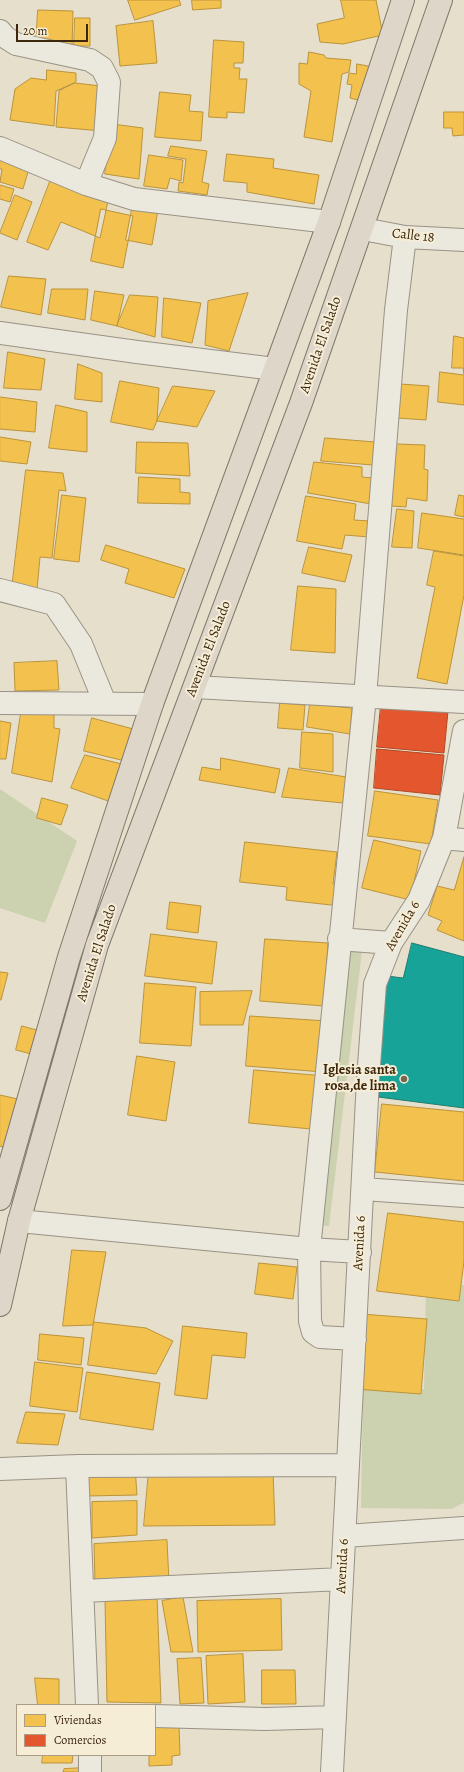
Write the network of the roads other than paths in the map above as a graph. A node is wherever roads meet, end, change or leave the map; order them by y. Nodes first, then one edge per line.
1 (403, 0) edge
2 (441, 0) edge
3 (0, 31) edge
4 (0, 148) edge
5 (86, 184) junction
6 (329, 222) junction
7 (362, 229) junction
8 (405, 237) junction
9 (464, 240) edge
10 (0, 333) edge
11 (275, 369) junction
12 (0, 590) edge
13 (195, 688) junction
14 (365, 697) junction
15 (464, 702) edge
16 (0, 703) edge
17 (105, 703) junction
18 (152, 704) junction
19 (464, 731) edge
20 (454, 839) edge
21 (340, 939) junction
22 (391, 943) junction
23 (2, 1185) edge
24 (363, 1189) junction
25 (464, 1196) edge
26 (20, 1222) junction
27 (309, 1249) junction
28 (360, 1252) junction
29 (0, 1305) edge
30 (355, 1339) junction
31 (348, 1465) junction
32 (77, 1466) junction
33 (0, 1469) edge
34 (464, 1528) edge
35 (345, 1536) junction
36 (342, 1579) junction
37 (83, 1591) junction
38 (87, 1704) edge
39 (156, 1716) edge
40 (335, 1717) junction
41 (90, 1756) edge
42 (90, 1772) edge
43 (332, 1772) edge

1 - 6 main road, Avenida El Salado
2 - 7 main road, Avenida El Salado
3 - 5 street
4 - 5 street
5 - 6 street
6 - 11 main road, Avenida El Salado
7 - 8 street, Calle 18
7 - 13 main road, Avenida El Salado
8 - 9 street, Calle 18
8 - 14 street
10 - 11 street
11 - 18 main road, Avenida El Salado
12 - 17 street
13 - 14 street
13 - 26 main road, Avenida El Salado
14 - 15 street
14 - 21 street
16 - 17 street
17 - 18 street
18 - 23 main road, Avenida El Salado
19 - 20 street, Avenida 6
20 - 22 street, Avenida 6
21 - 22 street
21 - 27 street
22 - 24 street, Avenida 6
24 - 25 street
24 - 28 street, Avenida 6
26 - 27 street
26 - 29 main road, Avenida El Salado
27 - 28 street
27 - 30 street
28 - 30 street, Avenida 6
30 - 31 street, Avenida 6
31 - 32 street
31 - 35 street, Avenida 6
32 - 33 street
32 - 37 street
34 - 35 street
35 - 36 street, Avenida 6
36 - 37 street
36 - 40 street, Avenida 6
37 - 38 street
39 - 40 street
40 - 43 street, Avenida 6
41 - 42 street

